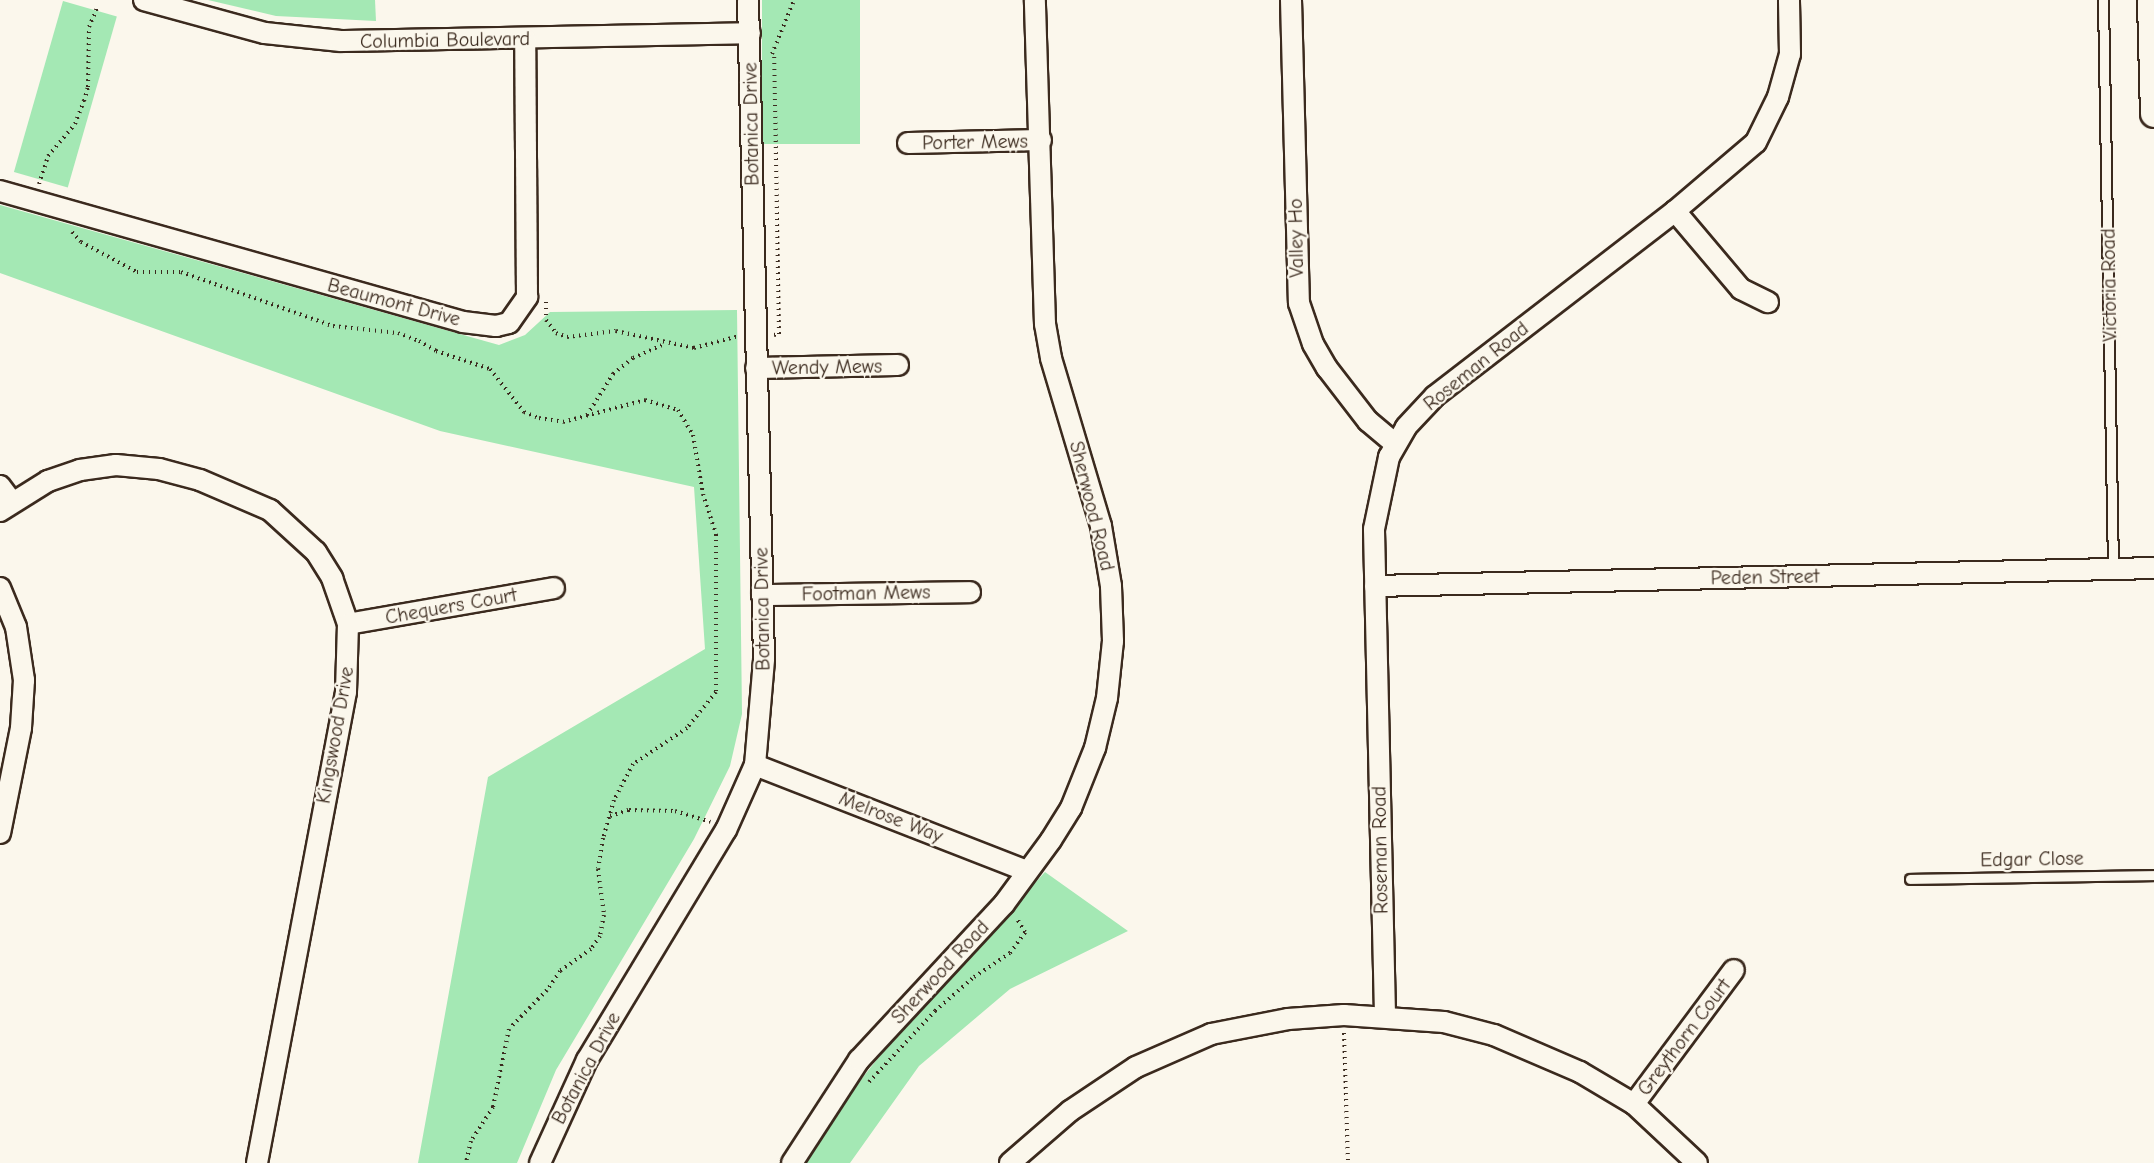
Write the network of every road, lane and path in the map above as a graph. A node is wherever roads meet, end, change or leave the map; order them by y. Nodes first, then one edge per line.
1 (144, 0) edge
2 (748, 0) edge
3 (794, 0) edge
4 (1035, 0) edge
5 (1291, 0) edge
6 (1789, 0) edge
7 (2103, 0) edge
8 (2151, 0) edge
9 (97, 8) dead end
10 (750, 33) junction
11 (525, 39) junction
12 (751, 54) junction
13 (774, 54) junction
14 (2154, 113) edge
15 (1041, 140) junction
16 (908, 143) dead end
17 (0, 191) edge
18 (34, 201) junction
19 (1676, 211) junction
20 (69, 229) dead end
21 (527, 297) junction
22 (1768, 302) dead end
23 (755, 335) junction
24 (666, 344) junction
25 (898, 365) dead end
26 (756, 368) junction
27 (587, 415) junction
28 (1395, 444) junction
29 (0, 486) edge
30 (6, 507) edge
31 (2154, 568) edge
32 (2114, 569) junction
33 (1376, 586) junction
34 (0, 588) edge
35 (554, 588) dead end
36 (970, 592) dead end
37 (762, 595) junction
38 (348, 624) junction
39 (755, 765) junction
40 (609, 816) junction
41 (726, 830) junction
42 (0, 833) edge
43 (1027, 871) junction
44 (2154, 875) edge
45 (1910, 879) dead end
46 (1004, 904) junction
47 (1734, 970) dead end
48 (1344, 1015) junction
49 (1385, 1016) junction
50 (862, 1090) dead end
51 (1634, 1104) junction
52 (257, 1163) edge
53 (466, 1163) edge
54 (540, 1163) edge
55 (792, 1163) edge
56 (1010, 1163) edge
57 (1347, 1163) edge
58 (1697, 1163) edge

1 - 11 street, Columbia Boulevard
2 - 10 street, Botanica Drive
3 - 13 path
4 - 15 street, Sherwood Road
5 - 28 street, Valley Ho
6 - 19 street, Roseman Road
7 - 32 lane, Victoria Road
8 - 14 main road
9 - 18 path
10 - 11 street, Columbia Boulevard
10 - 12 street, Botanica Drive
11 - 21 street
12 - 13 path
12 - 23 street, Botanica Drive
13 - 23 path
15 - 16 street, Porter Mews
15 - 43 street, Sherwood Road
17 - 18 street, Beaumont Drive
18 - 21 street, Beaumont Drive
19 - 22 street
19 - 28 street, Roseman Road
20 - 27 path
21 - 24 path
23 - 24 path
23 - 26 street, Botanica Drive
24 - 27 path
25 - 26 street, Wendy Mews
26 - 37 street, Botanica Drive
27 - 40 path
28 - 33 street, Roseman Road
29 - 30 street
30 - 38 street, Kingswood Drive
31 - 32 street, Peden Street
32 - 33 street, Peden Street
33 - 49 street, Roseman Road
34 - 42 street
35 - 38 street, Chequers Court
36 - 37 street, Footman Mews
37 - 39 street, Botanica Drive
38 - 52 street, Kingswood Drive
39 - 41 street, Botanica Drive
39 - 43 street, Melrose Way
40 - 41 path
40 - 53 path
41 - 54 street, Botanica Drive
43 - 46 street, Sherwood Road
44 - 45 lane, Edgar Close
46 - 50 path
46 - 55 street, Sherwood Road
47 - 51 street, Greythorn Court
48 - 49 street
48 - 56 street
48 - 57 path
49 - 51 street
51 - 58 street

